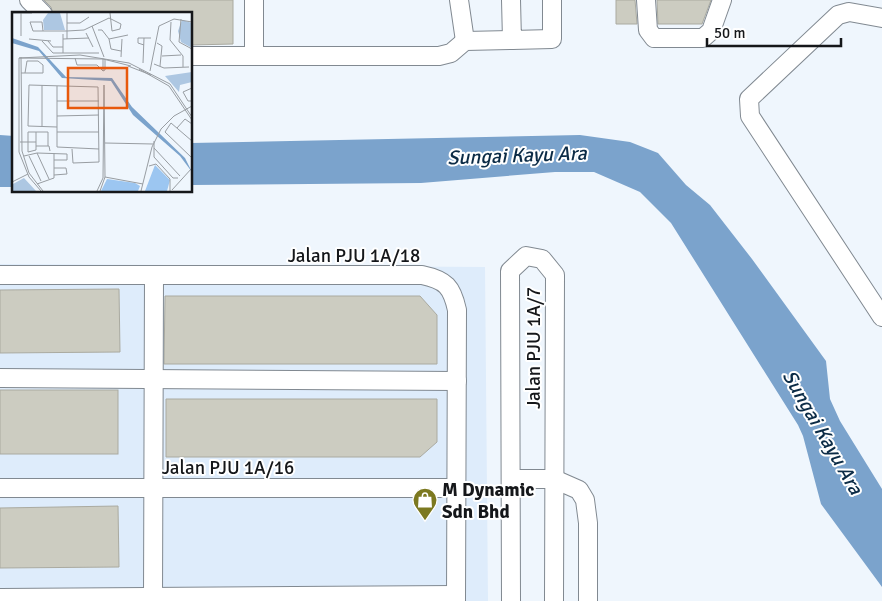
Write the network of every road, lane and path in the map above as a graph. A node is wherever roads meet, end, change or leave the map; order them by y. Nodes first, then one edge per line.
1 (29, 0) edge
2 (254, 0) edge
3 (459, 0) edge
4 (511, 0) edge
5 (552, 0) edge
6 (646, 0) edge
7 (722, 0) edge
8 (41, 12) edge
9 (882, 18) edge
10 (512, 40) junction
11 (465, 41) junction
12 (192, 56) edge
13 (254, 56) junction
14 (0, 275) edge
15 (154, 276) junction
16 (882, 317) edge
17 (0, 378) edge
18 (154, 380) junction
19 (456, 381) junction
20 (511, 479) junction
21 (554, 479) junction
22 (0, 488) edge
23 (154, 488) junction
24 (456, 488) junction
25 (0, 598) edge
26 (153, 598) edge
27 (456, 598) edge
28 (511, 601) edge
29 (554, 601) edge
30 (588, 601) edge

1 - 8 street
2 - 13 street
3 - 11 street
4 - 10 street
5 - 10 street
6 - 7 street
9 - 16 street
10 - 11 street
11 - 13 street
12 - 13 street
14 - 15 street, Jalan PJU 1A/18
15 - 18 street
15 - 19 street, Jalan PJU 1A/18
17 - 18 street
18 - 19 street
18 - 23 street
19 - 24 street, Jalan PJU 1A/18
20 - 21 street
20 - 21 street, Jalan PJU 1A/7
20 - 28 street, Jalan PJU 1A/7
21 - 29 street, Jalan PJU 1A/7
21 - 30 street
22 - 23 street, Jalan PJU 1A/16
23 - 24 street, Jalan PJU 1A/16
23 - 26 street
24 - 27 street, Jalan PJU 1A/18
25 - 26 street
26 - 27 street

